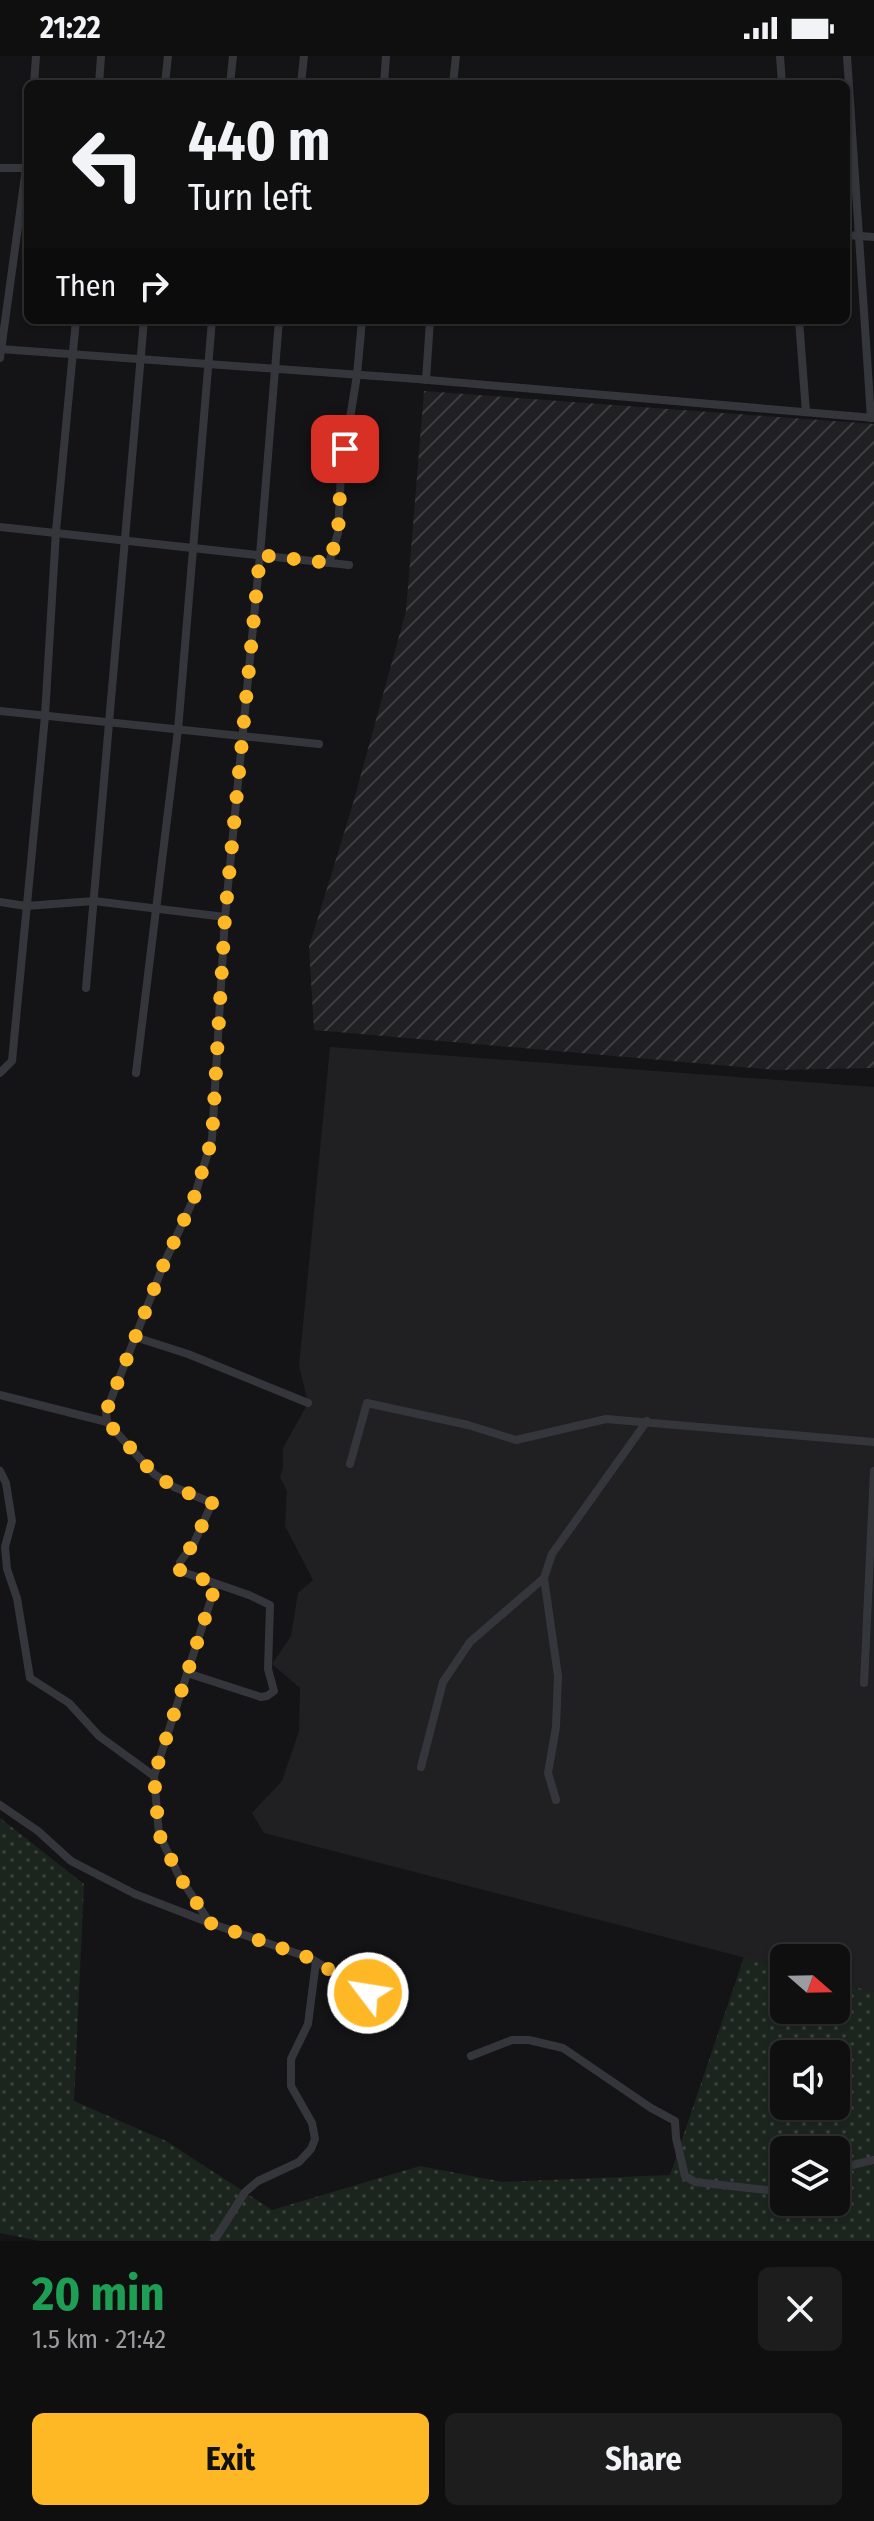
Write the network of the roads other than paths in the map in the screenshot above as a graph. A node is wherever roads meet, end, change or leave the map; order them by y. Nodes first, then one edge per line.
1 (36, 56) edge
2 (101, 56) edge
3 (168, 56) edge
4 (233, 56) edge
5 (304, 56) edge
6 (386, 56) edge
7 (456, 56) edge
8 (780, 56) edge
9 (847, 56) edge
10 (34, 80) edge
11 (99, 80) edge
12 (165, 80) edge
13 (230, 80) edge
14 (301, 80) edge
15 (384, 80) edge
16 (453, 80) edge
17 (782, 80) edge
18 (848, 80) edge
19 (850, 105) edge
20 (0, 168) edge
21 (24, 168) edge
22 (24, 188) edge
23 (850, 235) edge
24 (858, 236) junction
25 (874, 237) edge
26 (76, 324) edge
27 (144, 324) edge
28 (212, 324) edge
29 (279, 324) edge
30 (362, 324) edge
31 (430, 324) edge
32 (799, 324) edge
33 (0, 349) edge
34 (72, 355) junction
35 (0, 358) edge
36 (140, 360) junction
37 (209, 363) junction
38 (274, 368) junction
39 (357, 375) junction
40 (426, 380) junction
41 (806, 412) junction
42 (873, 418) edge
43 (0, 527) edge
44 (56, 531) junction
45 (123, 539) junction
46 (191, 547) junction
47 (260, 555) junction
48 (329, 563) junction
49 (349, 565) dead end
50 (0, 711) edge
51 (45, 716) junction
52 (107, 722) junction
53 (178, 730) junction
54 (243, 736) junction
55 (319, 744) dead end
56 (94, 901) junction
57 (0, 902) edge
58 (26, 906) junction
59 (156, 910) junction
60 (225, 917) junction
61 (86, 988) dead end
62 (0, 1073) edge
63 (136, 1073) dead end
64 (135, 1337) junction
65 (0, 1395) edge
66 (308, 1403) dead end
67 (647, 1421) junction
68 (107, 1422) junction
69 (874, 1442) edge
70 (350, 1464) dead end
71 (0, 1471) edge
72 (874, 1471) edge
73 (872, 1530) edge
74 (544, 1578) junction
75 (216, 1584) junction
76 (187, 1673) junction
77 (864, 1683) dead end
78 (421, 1767) dead end
79 (154, 1776) junction
80 (556, 1800) dead end
81 (0, 1805) edge
82 (210, 1923) junction
83 (316, 1962) junction
84 (368, 1993) dead end
85 (471, 2056) dead end
86 (874, 2160) edge
87 (850, 2166) edge
88 (770, 2190) edge
89 (214, 2241) edge

1 - 10 street
2 - 11 street
3 - 12 street
4 - 13 street
5 - 14 street
6 - 15 street
7 - 16 street
8 - 17 street
9 - 18 street
19 - 24 street
20 - 21 street
22 - 33 street
23 - 24 street
24 - 25 street
24 - 42 street
26 - 34 street
27 - 36 street
28 - 37 street
29 - 38 street
30 - 39 street
31 - 40 street
32 - 41 street
33 - 34 street
33 - 35 street
34 - 36 street
34 - 44 street
36 - 37 street
36 - 45 street
37 - 38 street
37 - 46 street
38 - 39 street
38 - 47 street
39 - 40 street
39 - 48 street
40 - 41 street
41 - 42 street
43 - 44 street
44 - 45 street
44 - 51 street
45 - 46 street
45 - 52 street
46 - 47 street
46 - 53 street
47 - 48 street
47 - 54 street
48 - 49 street
50 - 51 street
51 - 52 street
51 - 58 street
52 - 53 street
52 - 56 street
53 - 54 street
53 - 59 street
54 - 55 street
54 - 60 street
56 - 58 street
56 - 59 street
56 - 61 street
57 - 58 street
58 - 62 street
59 - 60 street
59 - 63 street
60 - 64 street
64 - 66 street
64 - 68 street
65 - 68 street
67 - 69 street
67 - 70 street
67 - 74 street
68 - 75 street
71 - 79 street
72 - 73 street
73 - 77 street
74 - 78 street
74 - 80 street
75 - 76 street
75 - 76 street
76 - 79 street
79 - 82 street
81 - 82 street
82 - 83 street
83 - 84 street
83 - 89 street
85 - 88 street
86 - 87 street

